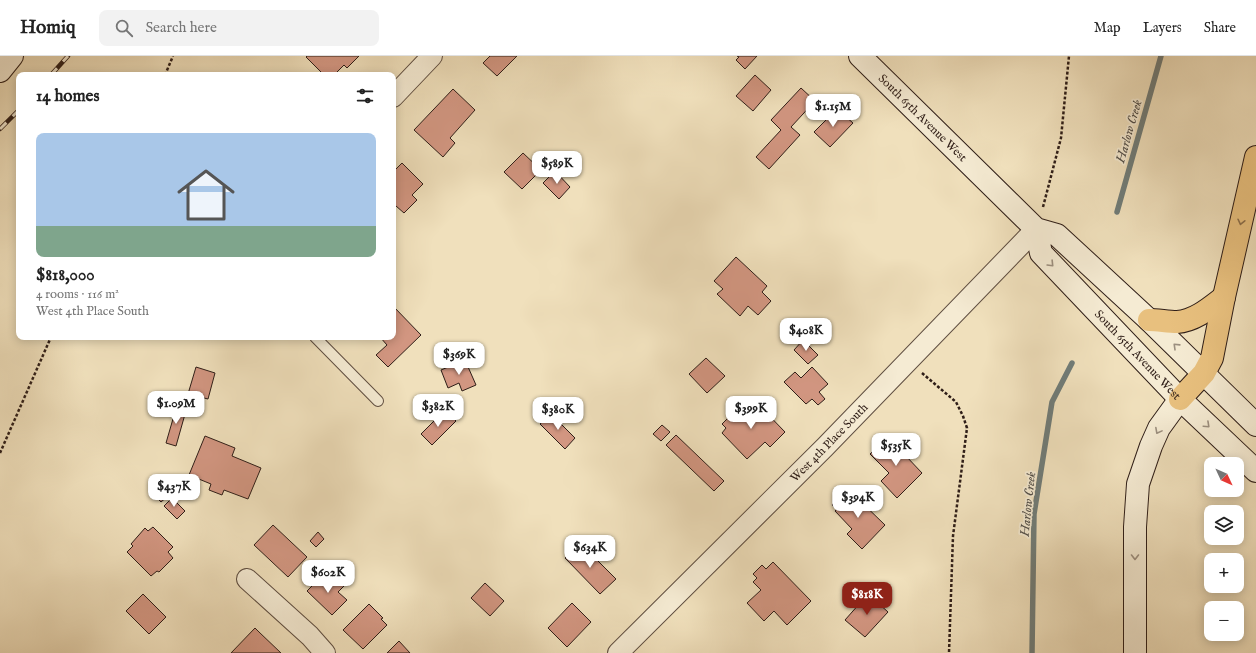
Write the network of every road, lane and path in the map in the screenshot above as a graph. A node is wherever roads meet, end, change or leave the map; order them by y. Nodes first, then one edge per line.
1 (12, 56) edge
2 (173, 56) edge
3 (432, 56) edge
4 (860, 56) edge
5 (1069, 56) edge
6 (0, 71) edge
7 (166, 72) edge
8 (396, 93) edge
9 (1256, 156) edge
10 (1036, 229) junction
11 (1224, 297) junction
12 (1149, 320) junction
13 (49, 340) edge
14 (319, 340) edge
15 (908, 361) junction
16 (1204, 373) junction
17 (1180, 399) junction
18 (378, 401) dead end
19 (1251, 420) edge
20 (0, 453) edge
21 (1256, 470) edge
22 (247, 579) dead end
23 (324, 653) edge
24 (618, 653) edge
25 (949, 653) edge
26 (1135, 653) edge

1 - 6 street
2 - 7 path
3 - 8 street
4 - 10 street, South 65th Avenue West
5 - 10 path
9 -> 11 highway
10 - 12 street, South 65th Avenue West
10 - 15 street, West 4th Place South
10 -> 17 street, South 65th Avenue West
11 - 12 highway
11 - 16 highway
16 -> 12 street, South 65th Avenue West
13 - 20 path
14 - 18 lane
15 - 24 street, West 4th Place South
15 - 25 path
16 - 17 highway
16 - 19 street, South 65th Avenue West
17 -> 21 street, South 65th Avenue West
17 -> 26 street
22 - 23 street

